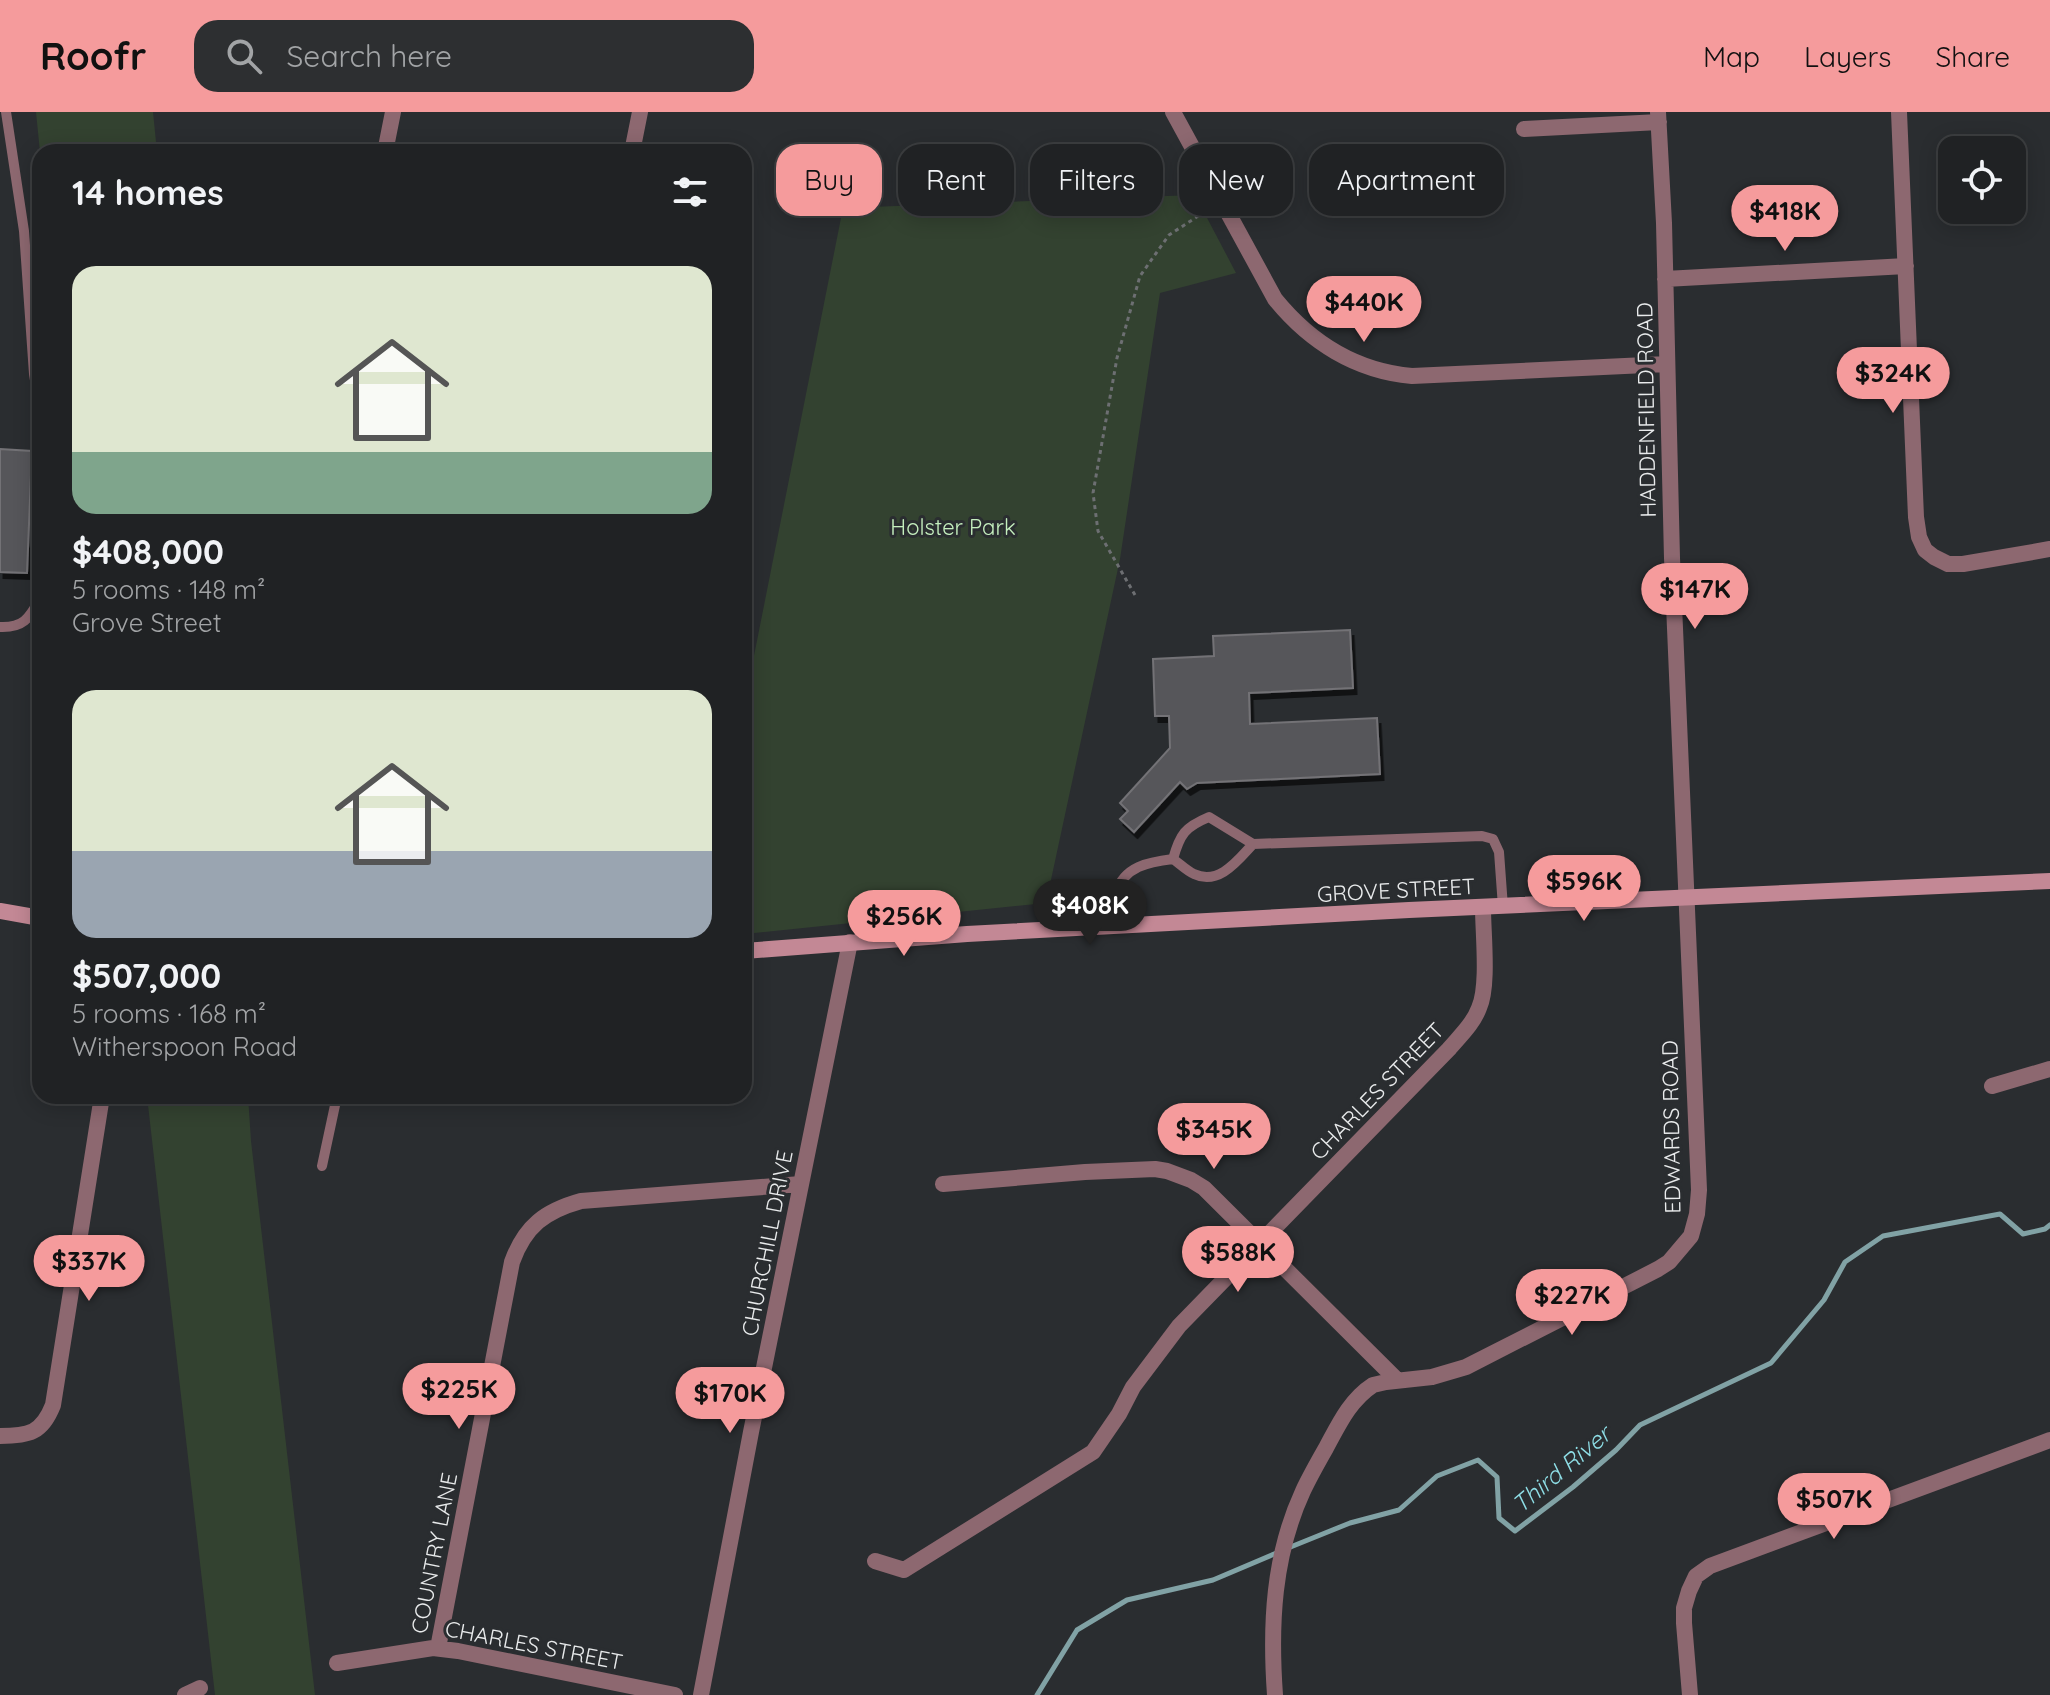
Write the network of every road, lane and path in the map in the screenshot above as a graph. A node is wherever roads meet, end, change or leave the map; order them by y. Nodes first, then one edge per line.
1 (6, 112) edge
2 (393, 112) edge
3 (640, 112) edge
4 (1173, 112) edge
5 (1899, 112) edge
6 (1658, 117) edge
7 (1524, 129) dead end
8 (387, 144) edge
9 (634, 144) edge
10 (1190, 144) edge
11 (1199, 216) edge
12 (1229, 216) edge
13 (1906, 266) junction
14 (1665, 279) junction
15 (32, 345) edge
16 (1667, 364) junction
17 (2050, 549) edge
18 (1135, 595) dead end
19 (32, 613) edge
20 (0, 627) edge
21 (1253, 844) junction
22 (1173, 859) junction
23 (2050, 881) edge
24 (1686, 898) junction
25 (1503, 907) junction
26 (1483, 908) junction
27 (0, 911) edge
28 (32, 917) edge
29 (1116, 926) junction
30 (850, 942) junction
31 (752, 950) edge
32 (2050, 1069) edge
33 (1992, 1086) dead end
34 (101, 1104) edge
35 (335, 1104) edge
36 (322, 1166) dead end
37 (801, 1184) junction
38 (943, 1184) dead end
39 (1259, 1244) junction
40 (1397, 1380) junction
41 (0, 1436) edge
42 (2050, 1440) edge
43 (875, 1561) dead end
44 (438, 1648) junction
45 (337, 1663) dead end
46 (675, 1695) edge
47 (701, 1695) edge
48 (1275, 1695) edge
49 (1690, 1695) edge

1 - 15 lane
2 - 8 street
3 - 9 street
4 - 10 street
5 - 13 street
6 - 7 street
6 - 14 street, HADDENFIELD ROAD
11 - 18 path
12 - 16 street
13 - 14 street
13 - 17 street
14 - 16 street, HADDENFIELD ROAD
16 - 24 street, HADDENFIELD ROAD
19 - 20 lane
21 - 22 lane
21 - 22 lane
21 - 25 lane
22 - 29 lane
23 - 24 street, GROVE STREET
24 - 25 street, GROVE STREET
24 - 40 street, EDWARDS ROAD
25 - 26 street, GROVE STREET
26 - 29 street, GROVE STREET
26 - 39 street, CHARLES STREET
27 - 28 street
29 - 30 street, GROVE STREET
30 - 31 street, GROVE STREET
30 - 37 street, CHURCHILL DRIVE
32 - 33 street
34 - 41 street
35 - 36 lane
37 - 44 street, COUNTRY LANE
37 - 47 street, CHURCHILL DRIVE
38 - 39 street
39 - 40 street
39 - 43 street, CHARLES STREET
40 - 48 street, EDWARDS ROAD
42 - 49 street
44 - 45 street, CHARLES STREET
44 - 46 street, CHARLES STREET

